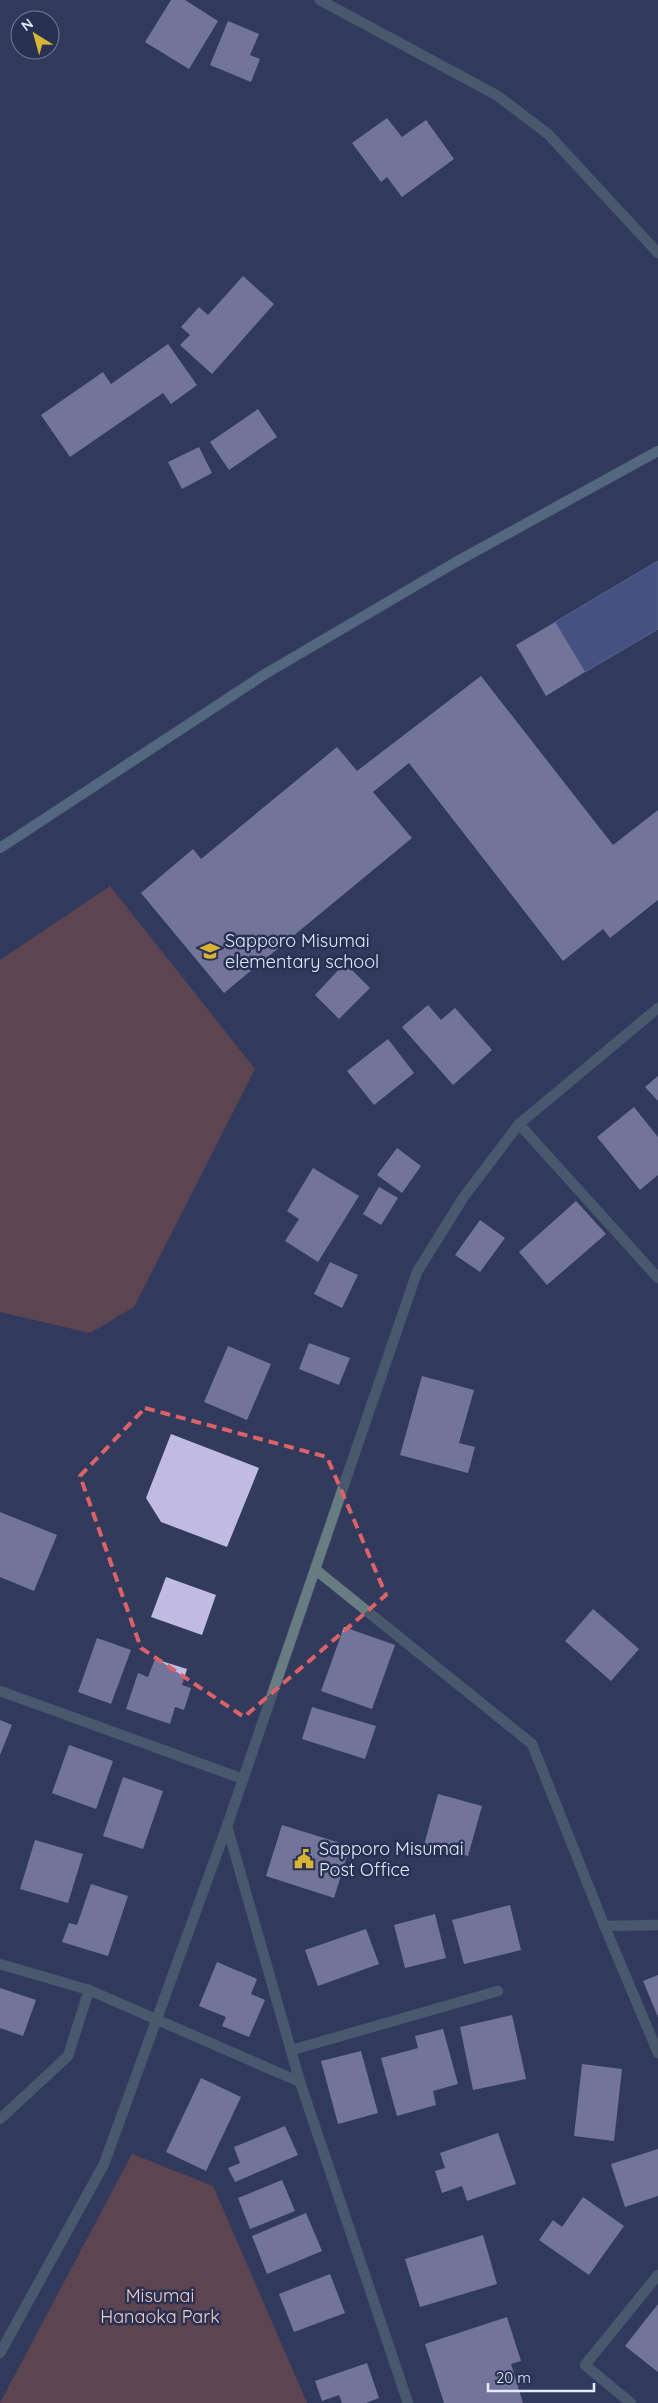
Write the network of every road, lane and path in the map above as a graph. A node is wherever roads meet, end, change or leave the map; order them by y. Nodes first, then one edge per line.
1 (320, 0) edge
2 (658, 254) edge
3 (658, 451) edge
4 (0, 848) edge
5 (658, 1008) edge
6 (519, 1124) junction
7 (658, 1278) edge
8 (316, 1570) junction
9 (0, 1691) edge
10 (243, 1780) junction
11 (227, 1826) junction
12 (658, 1925) edge
13 (604, 1926) junction
14 (0, 1964) edge
15 (89, 1990) junction
16 (498, 1991) dead end
17 (157, 2018) junction
18 (292, 2050) junction
19 (658, 2053) edge
20 (300, 2082) junction
21 (0, 2118) edge
22 (658, 2275) edge
23 (0, 2353) edge
24 (408, 2403) edge
25 (630, 2403) edge

1 - 2 street
3 - 4 street
5 - 6 street
6 - 7 street
6 - 8 street
8 - 10 street
8 - 13 street
9 - 10 street
10 - 11 street
11 - 17 street
11 - 18 street
12 - 13 street
13 - 19 street
14 - 15 street
15 - 17 street
15 - 21 street
16 - 18 street
17 - 20 street
17 - 23 street
18 - 20 street
20 - 24 street
22 - 25 street

